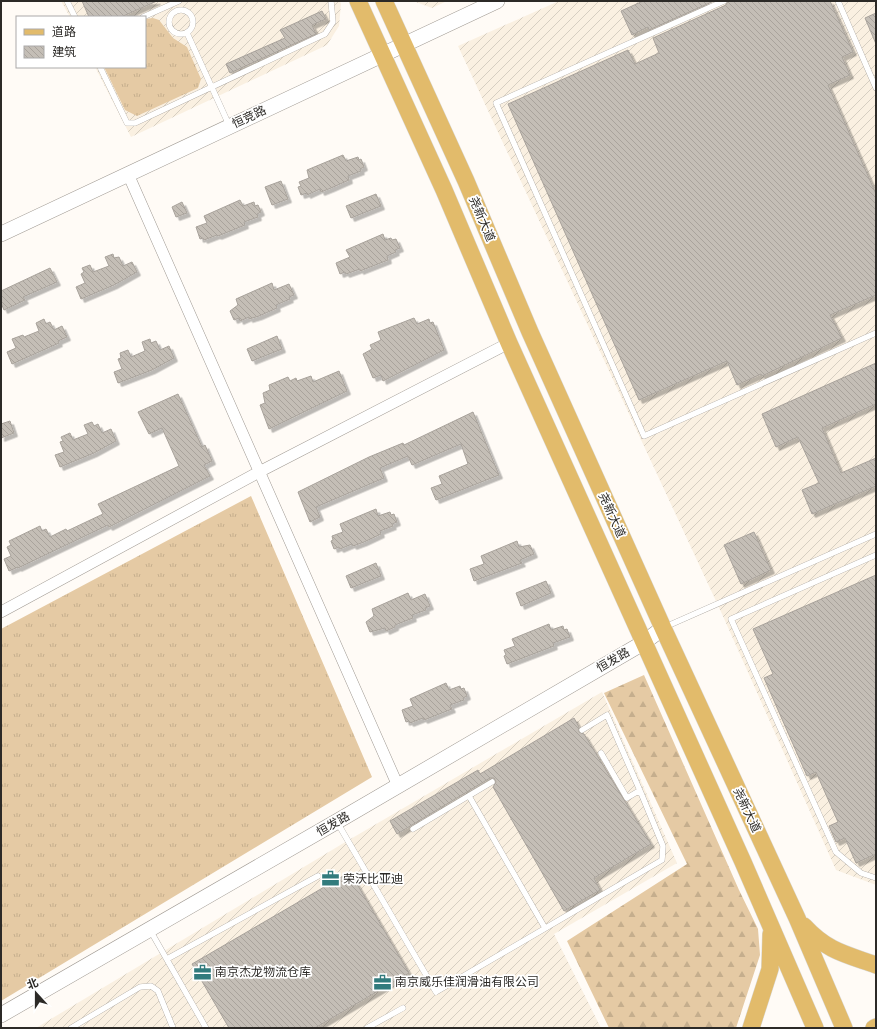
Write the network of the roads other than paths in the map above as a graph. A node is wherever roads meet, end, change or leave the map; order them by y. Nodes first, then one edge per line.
1 (67, 1) edge
2 (331, 1) edge
3 (358, 1) edge
4 (384, 1) edge
5 (497, 1) edge
6 (724, 1) edge
7 (838, 1) edge
8 (175, 2) edge
9 (177, 10) junction
10 (74, 16) edge
11 (145, 16) edge
12 (187, 33) junction
13 (403, 44) junction
14 (381, 54) junction
15 (100, 68) edge
16 (211, 87) junction
17 (876, 88) edge
18 (229, 126) junction
19 (128, 174) junction
20 (1, 234) edge
21 (876, 333) edge
22 (509, 343) junction
23 (259, 472) junction
24 (876, 534) edge
25 (876, 555) edge
26 (1, 612) edge
27 (663, 628) junction
28 (643, 643) junction
29 (582, 730) dead end
30 (601, 753) dead end
31 (492, 782) dead end
32 (398, 786) junction
33 (641, 793) junction
34 (469, 796) junction
35 (336, 822) junction
36 (412, 829) dead end
37 (318, 876) dead end
38 (876, 878) edge
39 (797, 918) junction
40 (545, 928) junction
41 (771, 929) junction
42 (150, 930) junction
43 (167, 960) junction
44 (876, 966) edge
45 (403, 1008) dead end
46 (1, 1015) edge
47 (71, 1028) edge
48 (173, 1028) edge
49 (206, 1028) edge
50 (367, 1028) edge
51 (752, 1028) edge
52 (814, 1028) edge
53 (844, 1028) edge

1 - 10 lane
2 - 16 lane
3 - 14 main road, 尧新大道
4 - 13 main road, 尧新大道
5 - 13 street, 恒竞路
6 - 21 lane
7 - 17 lane
8 - 9 lane
8 - 11 lane
9 - 12 lane
9 - 12 lane
12 - 16 lane
13 - 14 street, 恒竞路
13 - 27 main road, 尧新大道
14 - 18 street, 恒竞路
14 - 22 main road, 尧新大道
15 - 16 lane
16 - 18 lane
18 - 19 street, 恒竞路
19 - 20 street, 恒竞路
19 - 23 street
22 - 23 street
22 - 28 main road, 尧新大道
23 - 26 street
23 - 32 street
24 - 27 lane
25 - 38 lane
27 - 28 street, 恒发路
27 - 39 main road, 尧新大道
28 - 32 street, 恒发路
28 - 41 main road, 尧新大道
29 - 33 lane
30 - 33 lane
31 - 34 lane
32 - 35 street, 恒发路
33 - 40 lane
34 - 36 lane
34 - 40 lane
35 - 40 lane
35 - 42 street, 恒发路
37 - 43 lane
39 - 44 main road
39 - 53 main road, 尧新大道
41 - 51 main road
41 - 52 main road, 尧新大道
42 - 43 lane
42 - 46 street, 恒发路
43 - 49 lane
45 - 50 lane
47 - 48 lane

